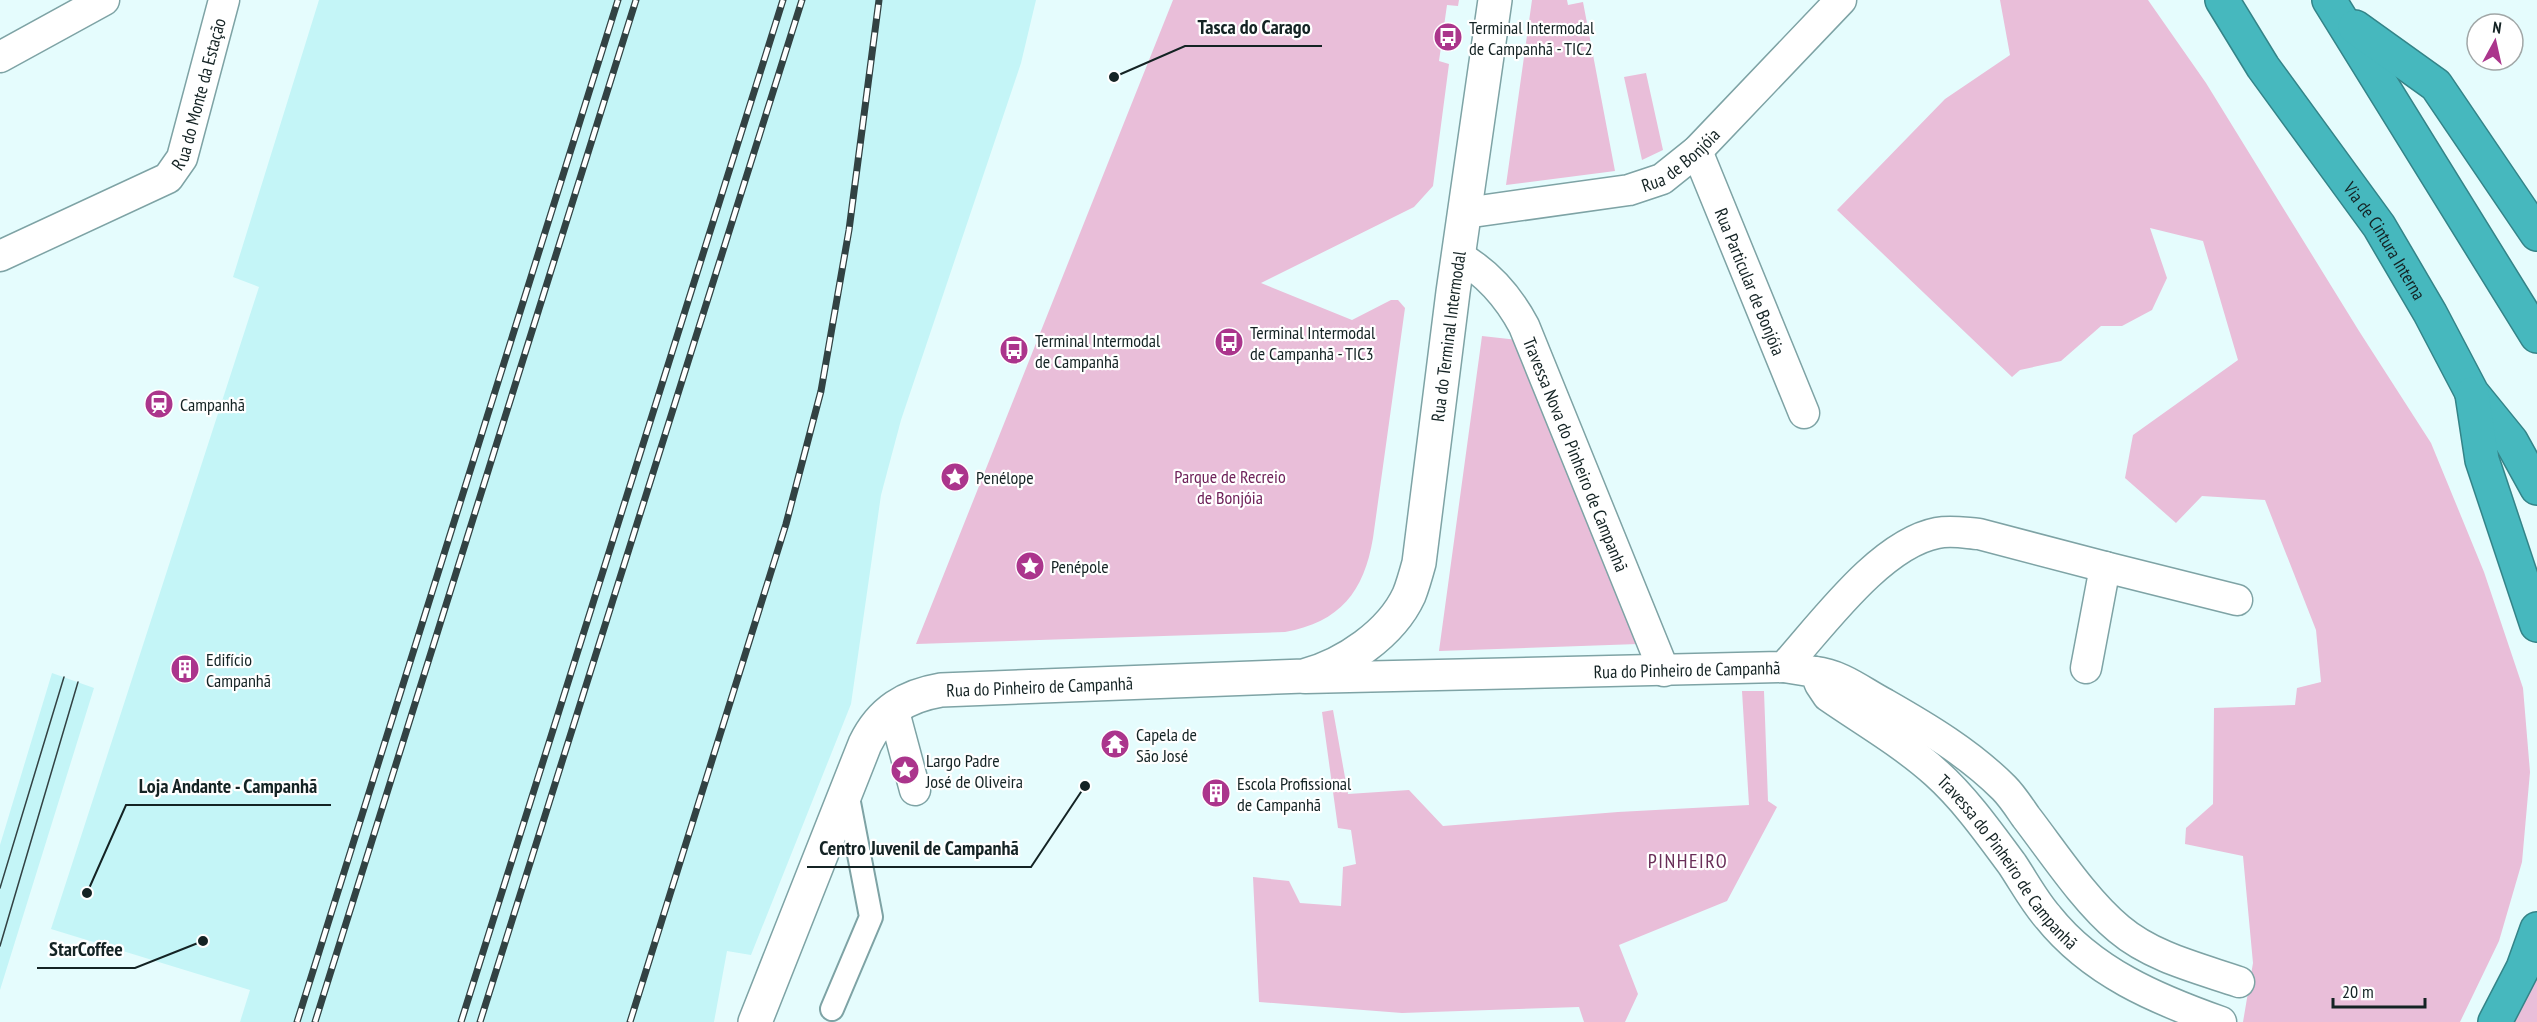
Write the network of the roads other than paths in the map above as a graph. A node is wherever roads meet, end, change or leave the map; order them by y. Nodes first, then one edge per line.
1 (104, 0) edge
2 (224, 0) edge
3 (1495, 0) edge
4 (1841, 0) edge
5 (2222, 0) edge
6 (2336, 9) edge
7 (0, 57) edge
8 (1697, 151) junction
9 (1465, 213) junction
10 (2537, 234) edge
11 (0, 256) edge
12 (1458, 256) junction
13 (2537, 336) edge
14 (2472, 393) junction
15 (1803, 413) dead end
16 (2537, 488) edge
17 (2105, 567) junction
18 (2237, 600) dead end
19 (2537, 625) edge
20 (1356, 651) joint
21 (1784, 667) junction
22 (2086, 668) dead end
23 (1664, 671) junction
24 (1815, 672) junction
25 (1285, 678) junction
26 (893, 708) junction
27 (847, 790) junction
28 (915, 790) dead end
29 (2537, 929) edge
30 (2239, 982) dead end
31 (832, 1010) dead end
32 (755, 1022) edge
33 (2221, 1022) edge
34 (2495, 1022) edge

1 - 7 street
2 - 11 street, Rua do Monte da Estação
3 - 9 street, Rua do Terminal Intermodal
4 - 8 street, Rua de Bonjóia
5 - 14 highway, Via de Cintura Interna
6 - 10 highway
6 - 13 highway
8 - 9 street, Rua de Bonjóia
8 - 15 street, Rua Particular de Bonjóia
9 - 12 street, Rua do Terminal Intermodal
12 - 20 street, Rua do Terminal Intermodal
12 - 23 street, Travessa Nova do Pinheiro de Campanhã
14 - 16 highway, Via de Cintura Interna
14 - 19 highway
17 - 18 street, Rua do Pinheiro de Campanhã
17 - 21 street, Rua do Pinheiro de Campanhã
17 - 22 street
20 - 25 street, Rua do Pinheiro de Campanhã
21 - 23 street, Rua do Pinheiro de Campanhã
21 - 24 street, Travessa do Pinheiro de Campanhã
23 - 25 street, Rua do Pinheiro de Campanhã
24 - 30 street, Travessa do Pinheiro de Campanhã
24 - 33 street, Travessa do Pinheiro de Campanhã
25 - 26 street, Rua do Pinheiro de Campanhã
26 - 27 street, Rua do Pinheiro de Campanhã
26 - 28 street
27 - 31 street
27 - 32 street, Rua do Pinheiro de Campanhã
29 - 34 highway

